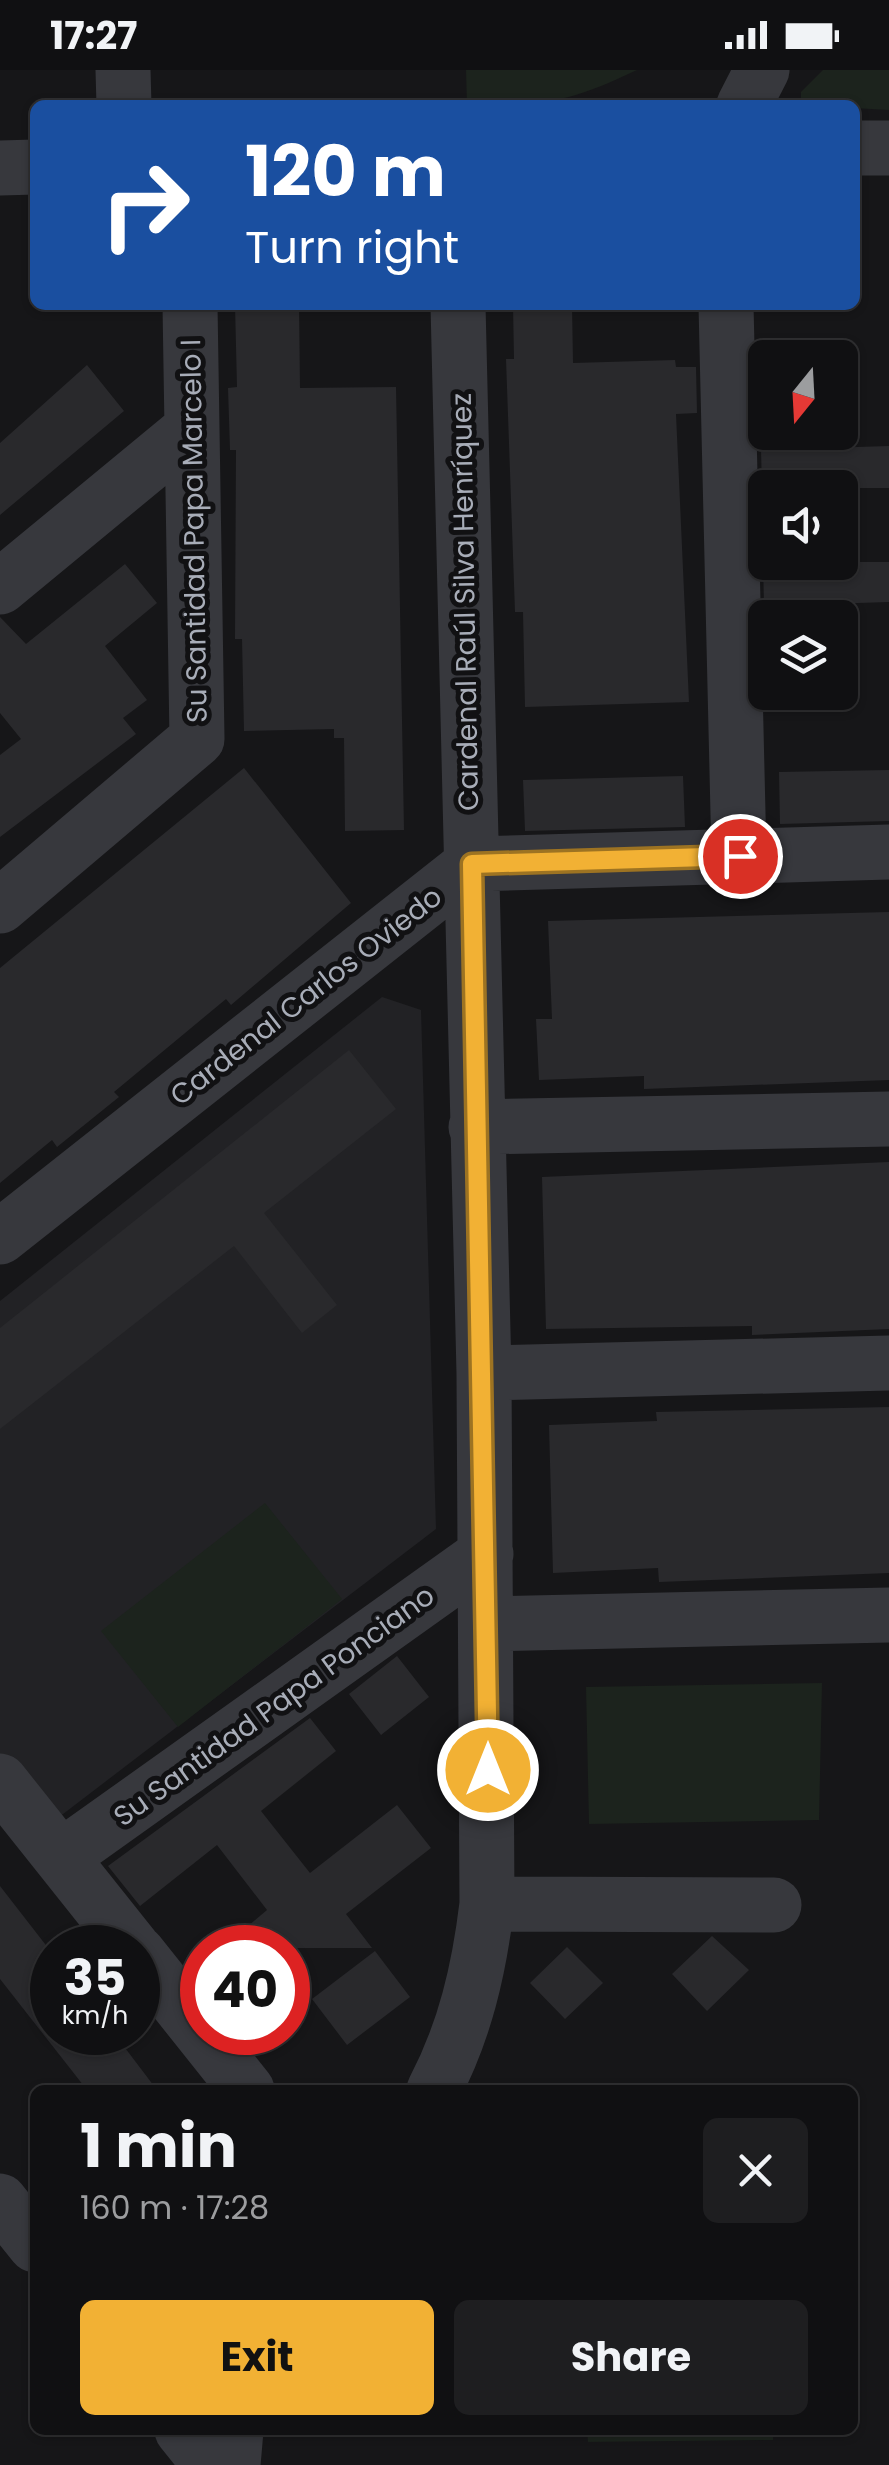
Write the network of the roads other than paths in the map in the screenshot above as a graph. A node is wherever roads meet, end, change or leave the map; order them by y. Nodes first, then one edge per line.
1 (124, 70) edge
2 (762, 70) edge
3 (124, 100) edge
4 (747, 100) edge
5 (860, 148) edge
6 (889, 148) edge
7 (30, 167) edge
8 (0, 168) edge
9 (190, 310) edge
10 (458, 310) edge
11 (726, 310) edge
12 (190, 432) junction
13 (0, 587) edge
14 (889, 852) edge
15 (740, 856) junction
16 (472, 864) junction
17 (0, 906) edge
18 (889, 1118) edge
19 (476, 1128) junction
20 (0, 1237) edge
21 (889, 1363) edge
22 (484, 1373) junction
23 (486, 1554) junction
24 (889, 1615) edge
25 (488, 1624) junction
26 (0, 1781) edge
27 (61, 1858) junction
28 (487, 1904) junction
29 (774, 1905) dead end
30 (115, 1925) edge
31 (160, 1981) edge
32 (243, 2085) edge
33 (436, 2085) edge
34 (0, 2201) edge
35 (30, 2239) edge
36 (186, 2435) edge
37 (236, 2435) edge
38 (210, 2465) edge
39 (233, 2465) edge

1 - 3 street
2 - 4 street
5 - 6 street
7 - 8 street
9 - 12 street, Su Santidad Papa Marcelo I
10 - 16 street, Cardenal Raúl Silva Henríquez
11 - 15 street
12 - 13 street
12 - 17 street, Su Santidad Papa Marcelo I
14 - 15 street
15 - 16 street
16 - 19 street, Cardenal Raúl Silva Henríquez
16 - 20 street, Cardenal Carlos Oviedo
18 - 19 street
19 - 22 street, Cardenal Raúl Silva Henríquez
21 - 22 street
22 - 23 street, Cardenal Raúl Silva Henríquez
23 - 25 street, Cardenal Raúl Silva Henríquez
23 - 27 street, Su Santidad Papa Ponciano
24 - 25 street
25 - 28 street, Cardenal Raúl Silva Henríquez
26 - 27 street
27 - 30 street
28 - 29 street
28 - 33 street, Cardenal Raúl Silva Henríquez
31 - 32 street
34 - 35 street
36 - 38 street
37 - 39 street

